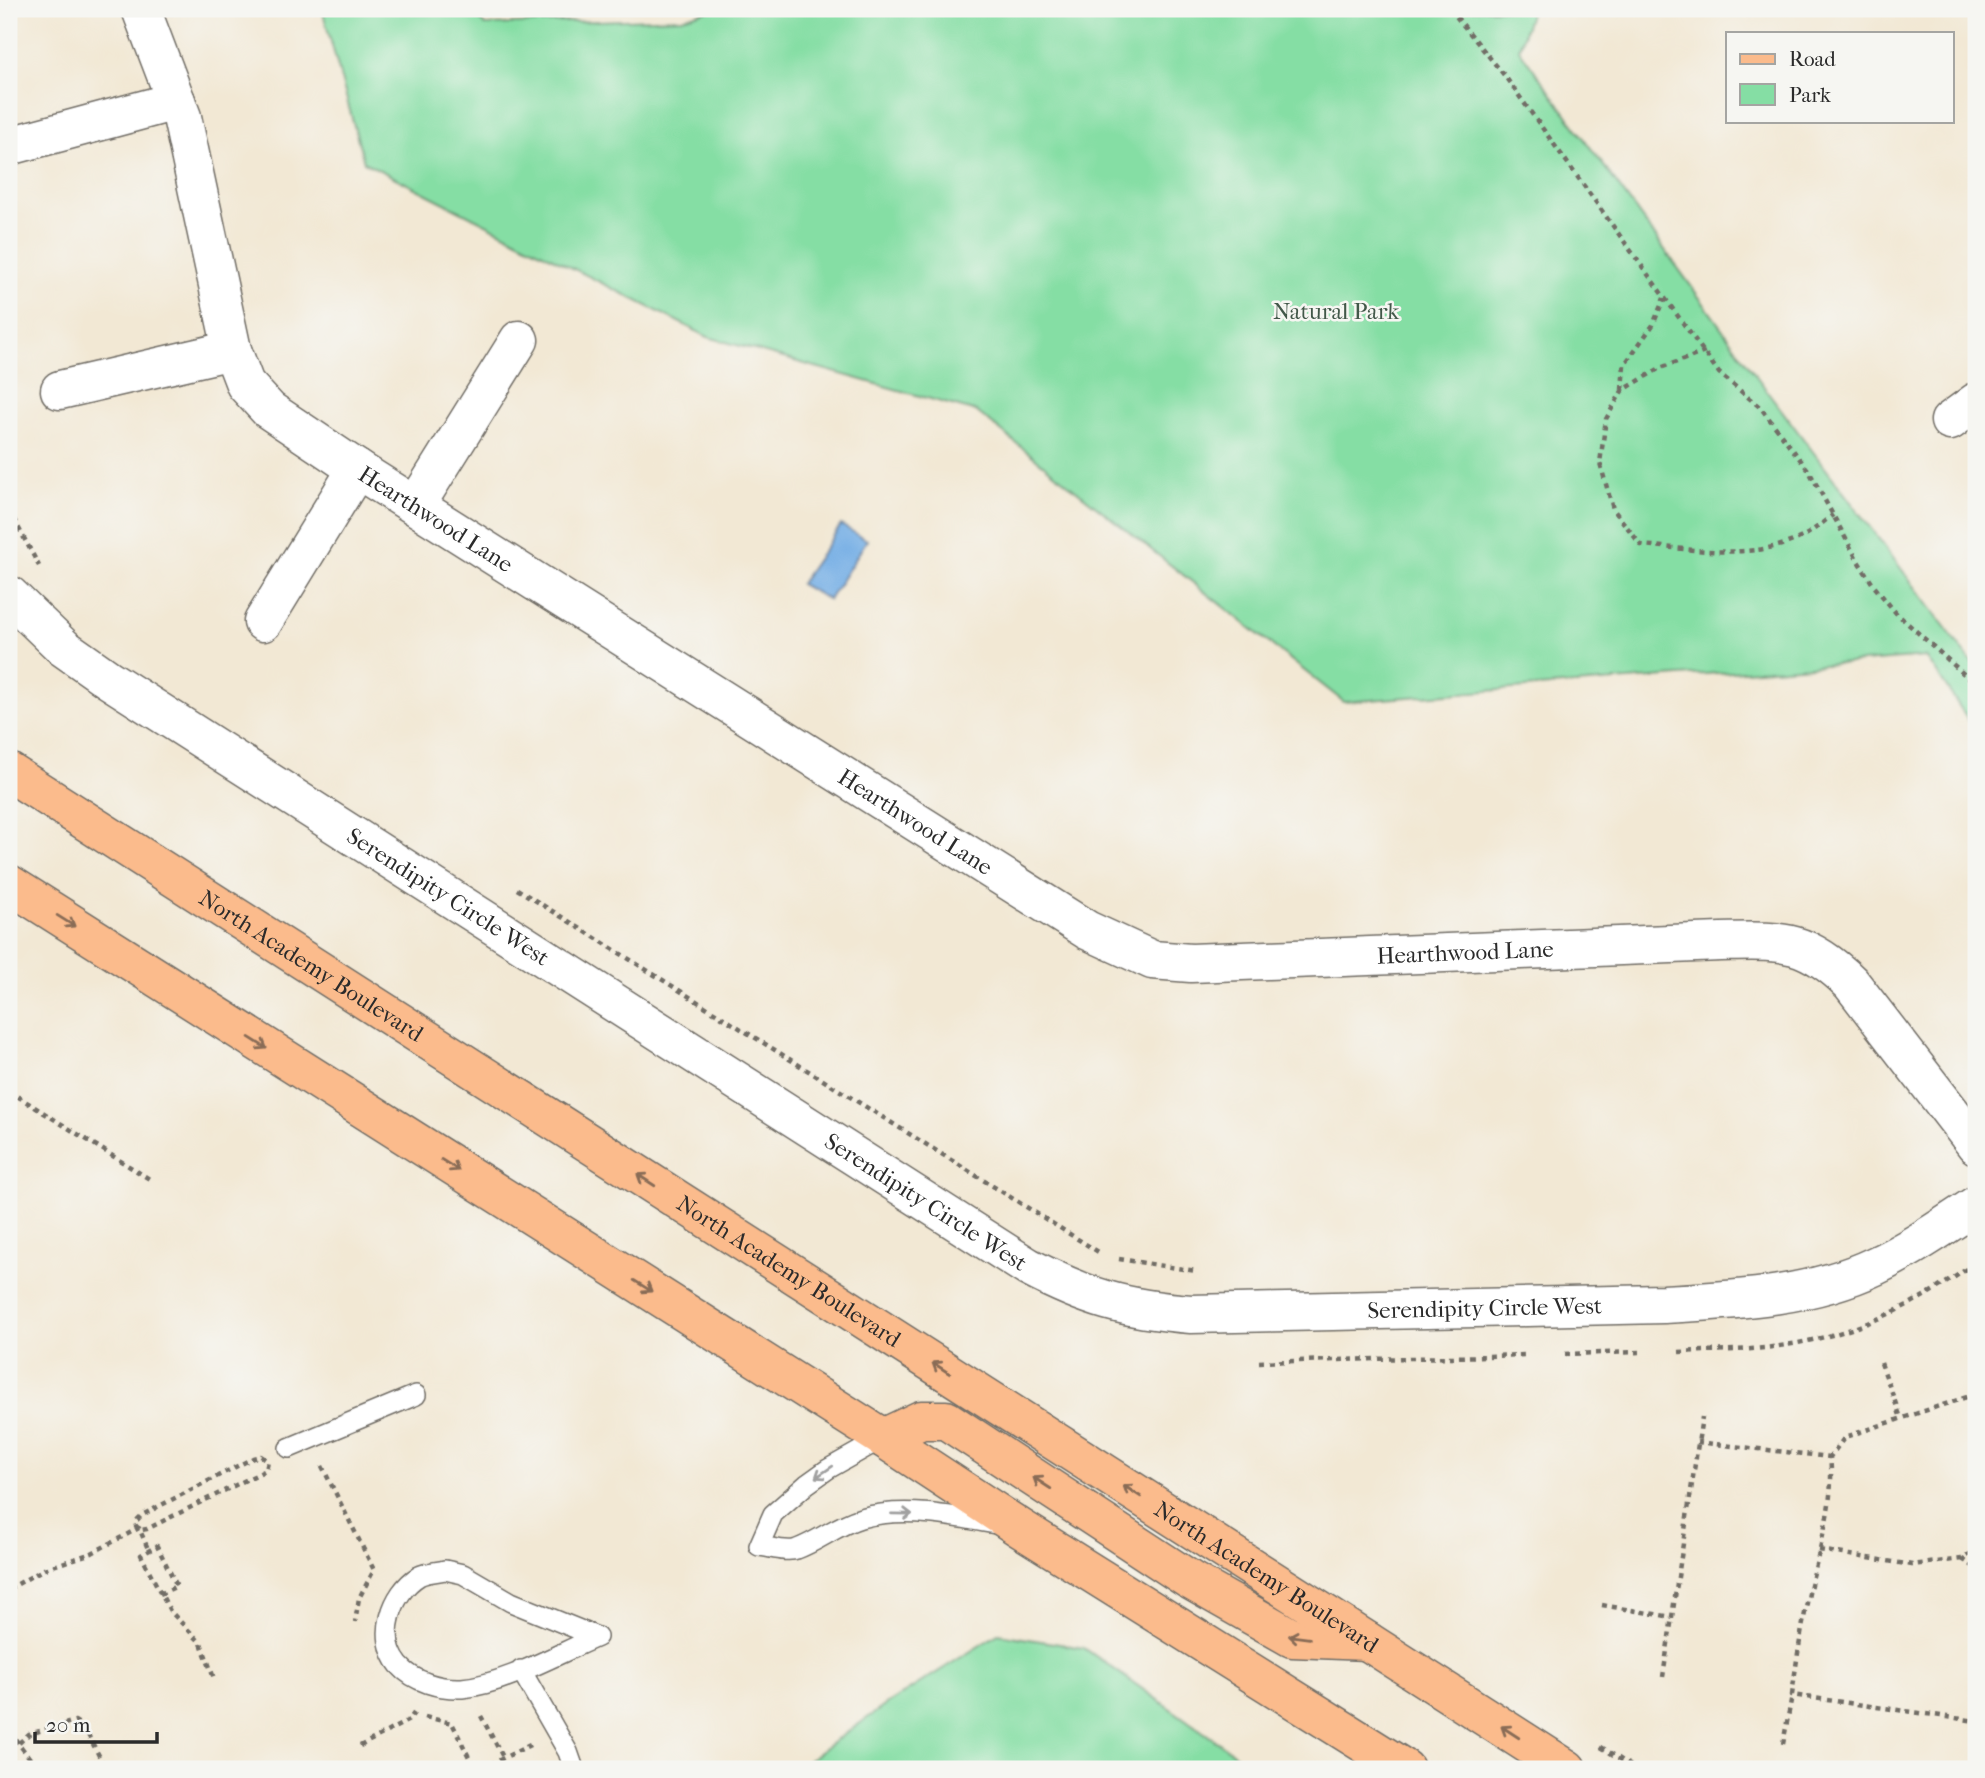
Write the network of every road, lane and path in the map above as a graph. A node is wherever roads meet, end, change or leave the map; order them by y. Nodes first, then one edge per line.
1 (143, 9) edge
2 (1454, 10) edge
3 (176, 101) junction
4 (9, 146) edge
5 (1664, 298) junction
6 (519, 340) dead end
7 (232, 350) junction
8 (1704, 352) junction
9 (60, 390) dead end
10 (1622, 391) junction
11 (357, 469) junction
12 (416, 505) junction
13 (9, 510) edge
14 (1833, 515) junction
15 (43, 573) dead end
16 (9, 595) edge
17 (263, 622) dead end
18 (1976, 685) edge
19 (9, 772) edge
20 (505, 881) dead end
21 (9, 884) edge
22 (9, 1091) edge
23 (1976, 1145) edge
24 (150, 1180) dead end
25 (1976, 1205) edge
26 (1198, 1271) dead end
27 (1644, 1352) dead end
28 (1565, 1354) dead end
29 (1527, 1355) dead end
30 (1259, 1362) dead end
31 (1881, 1363) dead end
32 (1976, 1394) edge
33 (416, 1395) dead end
34 (1702, 1417) dead end
35 (1901, 1419) junction
36 (883, 1438) junction
37 (1698, 1443) junction
38 (289, 1448) dead end
39 (1830, 1457) junction
40 (139, 1528) junction
41 (1020, 1528) junction
42 (1819, 1550) junction
43 (1976, 1550) edge
44 (149, 1551) junction
45 (1962, 1559) junction
46 (1976, 1569) edge
47 (9, 1589) edge
48 (160, 1594) junction
49 (1602, 1605) dead end
50 (1672, 1617) junction
51 (1367, 1641) junction
52 (520, 1670) junction
53 (1663, 1677) dead end
54 (215, 1681) dead end
55 (466, 1687) junction
56 (1792, 1695) junction
57 (414, 1713) dead end
58 (1976, 1721) edge
59 (9, 1731) edge
60 (537, 1742) dead end
61 (19, 1743) junction
62 (1783, 1744) dead end
63 (360, 1745) dead end
64 (504, 1759) junction
65 (38, 1769) edge
66 (106, 1769) edge
67 (481, 1769) edge
68 (574, 1769) edge
69 (1405, 1769) edge
70 (1567, 1769) edge

1 - 3 street, Hearthwood Lane
2 - 5 path
3 - 4 street
3 - 7 street, Hearthwood Lane
5 - 8 path
5 - 10 path
6 - 12 street
7 - 9 street
7 - 11 street, Hearthwood Lane
8 - 10 path
8 - 14 path
10 - 14 path
11 - 12 street, Hearthwood Lane
11 - 17 street
12 - 23 street, Hearthwood Lane
13 - 15 path
14 - 18 path
16 - 25 street, Serendipity Circle West
51 -> 19 main road, North Academy Boulevard
20 - 26 path
21 -> 36 main road
22 - 24 path
27 - 28 path
29 - 30 path
31 - 35 path
32 - 35 path
33 - 38 lane
34 - 37 path
35 - 39 path
36 - 41 main road
36 -> 41 lane
51 -> 36 main road
37 - 39 path
37 - 50 path
39 - 42 path
40 - 40 path
40 - 44 path
40 - 47 path
41 - 69 main road
42 - 45 path
42 - 56 path
43 - 45 path
44 - 48 path
44 - 48 path
45 - 46 path
48 - 54 path
49 - 50 path
50 - 53 path
70 -> 51 main road, North Academy Boulevard
52 - 55 lane
52 - 55 lane
52 - 68 lane
55 - 64 path
56 - 58 path
56 - 62 path
57 - 63 path
59 - 61 path
60 - 64 path
61 - 65 path
61 - 66 path
64 - 67 path

